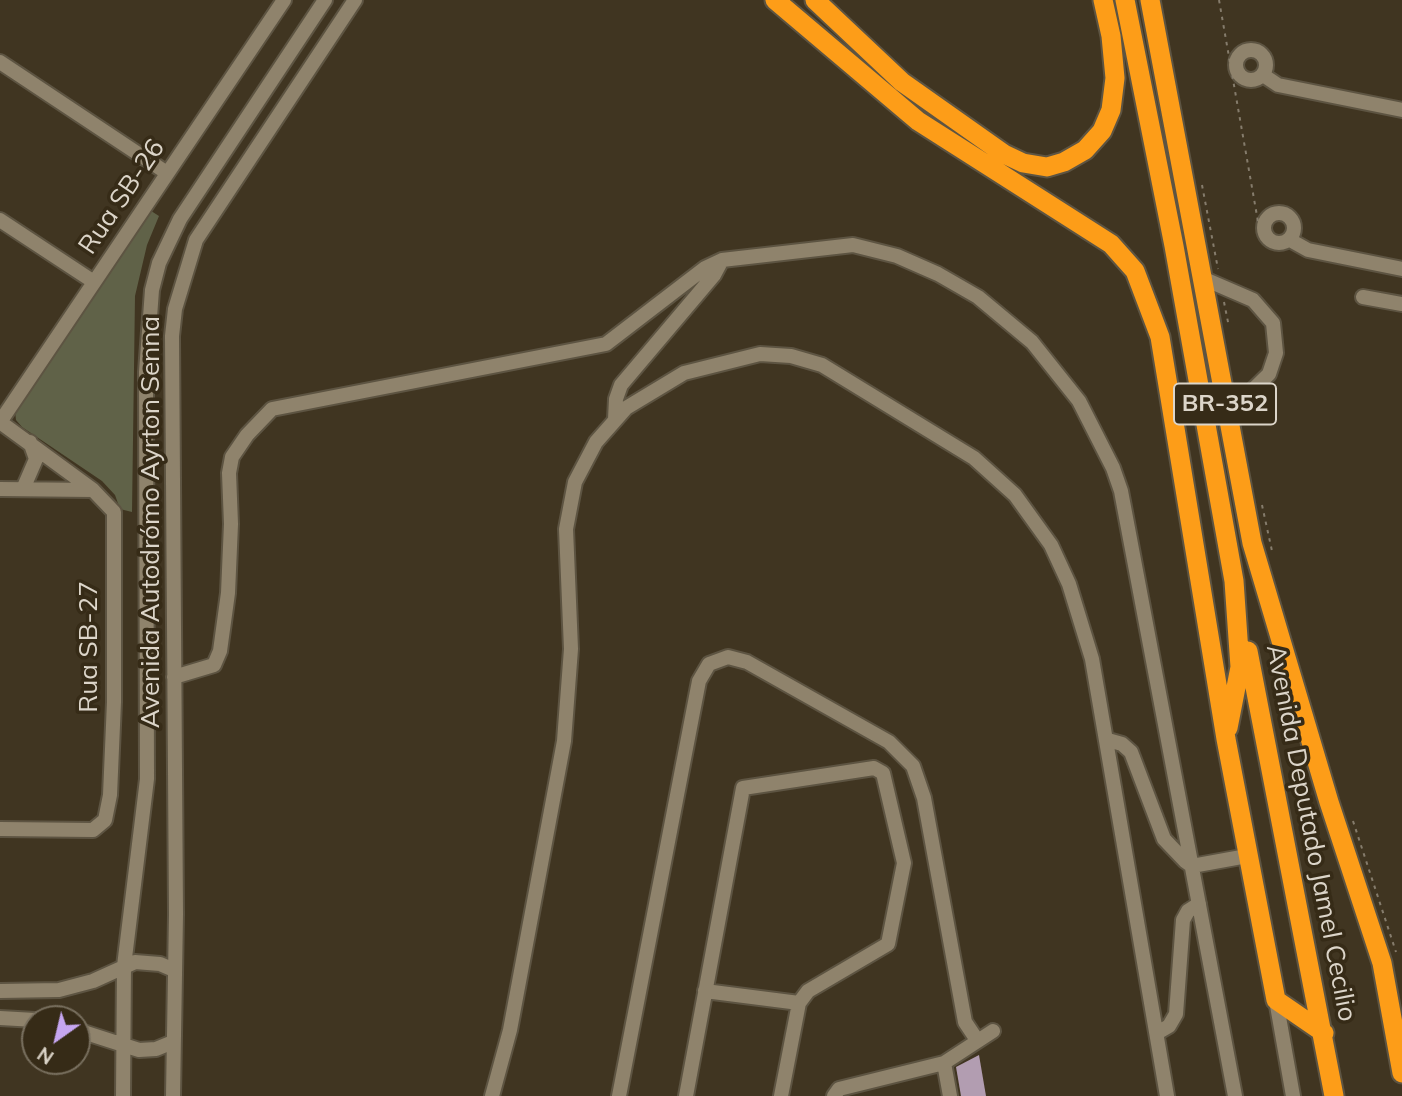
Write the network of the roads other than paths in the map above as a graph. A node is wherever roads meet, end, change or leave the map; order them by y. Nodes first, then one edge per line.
1 (284, 0) edge
2 (325, 0) edge
3 (355, 0) edge
4 (775, 0) edge
5 (815, 0) edge
6 (1103, 0) edge
7 (1125, 0) edge
8 (1150, 0) edge
9 (0, 62) edge
10 (1263, 75) dead end
11 (1402, 110) edge
12 (167, 173) junction
13 (0, 220) edge
14 (1290, 240) junction
15 (722, 260) junction
16 (1402, 268) edge
17 (1202, 278) junction
18 (94, 282) junction
19 (1363, 297) dead end
20 (1402, 304) edge
21 (1227, 415) junction
22 (615, 419) junction
23 (0, 422) edge
24 (29, 441) junction
25 (0, 489) edge
26 (23, 489) junction
27 (93, 490) junction
28 (1234, 581) junction
29 (174, 677) junction
30 (1226, 739) junction
31 (1108, 740) junction
32 (0, 829) edge
33 (1247, 856) junction
34 (1192, 866) junction
35 (1199, 904) junction
36 (124, 966) junction
37 (174, 970) junction
38 (0, 991) edge
39 (705, 991) junction
40 (1276, 1000) junction
41 (799, 1003) junction
42 (0, 1018) edge
43 (21, 1019) edge
44 (993, 1031) dead end
45 (1324, 1032) junction
46 (1157, 1033) junction
47 (91, 1035) edge
48 (977, 1040) junction
49 (173, 1042) junction
50 (124, 1048) junction
51 (944, 1063) junction
52 (1402, 1073) edge
53 (123, 1096) edge
54 (173, 1096) edge
55 (492, 1096) edge
56 (619, 1096) edge
57 (686, 1096) edge
58 (781, 1096) edge
59 (834, 1096) edge
60 (950, 1096) edge
61 (1167, 1096) edge
62 (1235, 1096) edge
63 (1293, 1096) edge
64 (1334, 1096) edge

1 - 12 street, Rua SB-26
2 - 36 street, Avenida Autodrómo Ayrton Senna
3 - 29 street, Avenida Autodrómo Ayrton Senna
4 - 30 highway
5 - 6 highway
7 - 28 highway, BR-352
8 - 17 highway, BR-352
9 - 12 street
10 - 11 street
12 - 18 street, Rua SB-26
13 - 18 street
14 - 14 street
14 - 16 street
15 - 22 street
15 - 29 street
15 - 34 street
17 - 21 highway, BR-352
17 - 21 street
18 - 23 street, Rua SB-26
19 - 20 street
21 - 52 highway, BR-352
22 - 31 street
22 - 55 street
23 - 24 street, Rua SB-27
24 - 26 street
24 - 27 street, Rua SB-27
25 - 26 street
26 - 27 street
27 - 32 street, Rua SB-27
28 - 30 highway
28 - 45 highway, Avenida Deputado Jamel Cecilio / BR-352
29 - 37 street, Avenida Autodrómo Ayrton Senna
30 - 33 highway
31 - 34 street
31 - 46 street
33 - 34 street
33 - 40 highway
34 - 35 street
35 - 46 street
35 - 62 street
36 - 37 street
36 - 38 street
36 - 50 street, Avenida Autodrómo Ayrton Senna
37 - 49 street, Avenida Autodrómo Ayrton Senna
39 - 41 street
39 - 41 street
39 - 57 street
40 - 45 highway
40 - 63 street
41 - 58 street
42 - 43 street
44 - 48 street
45 - 64 highway, Avenida Deputado Jamel Cecilio / BR-352
46 - 61 street
47 - 50 street
48 - 51 street
48 - 56 street
49 - 50 street
49 - 54 street, Avenida Autodrómo Ayrton Senna
50 - 53 street, Avenida Autodrómo Ayrton Senna
51 - 59 street
51 - 60 street

